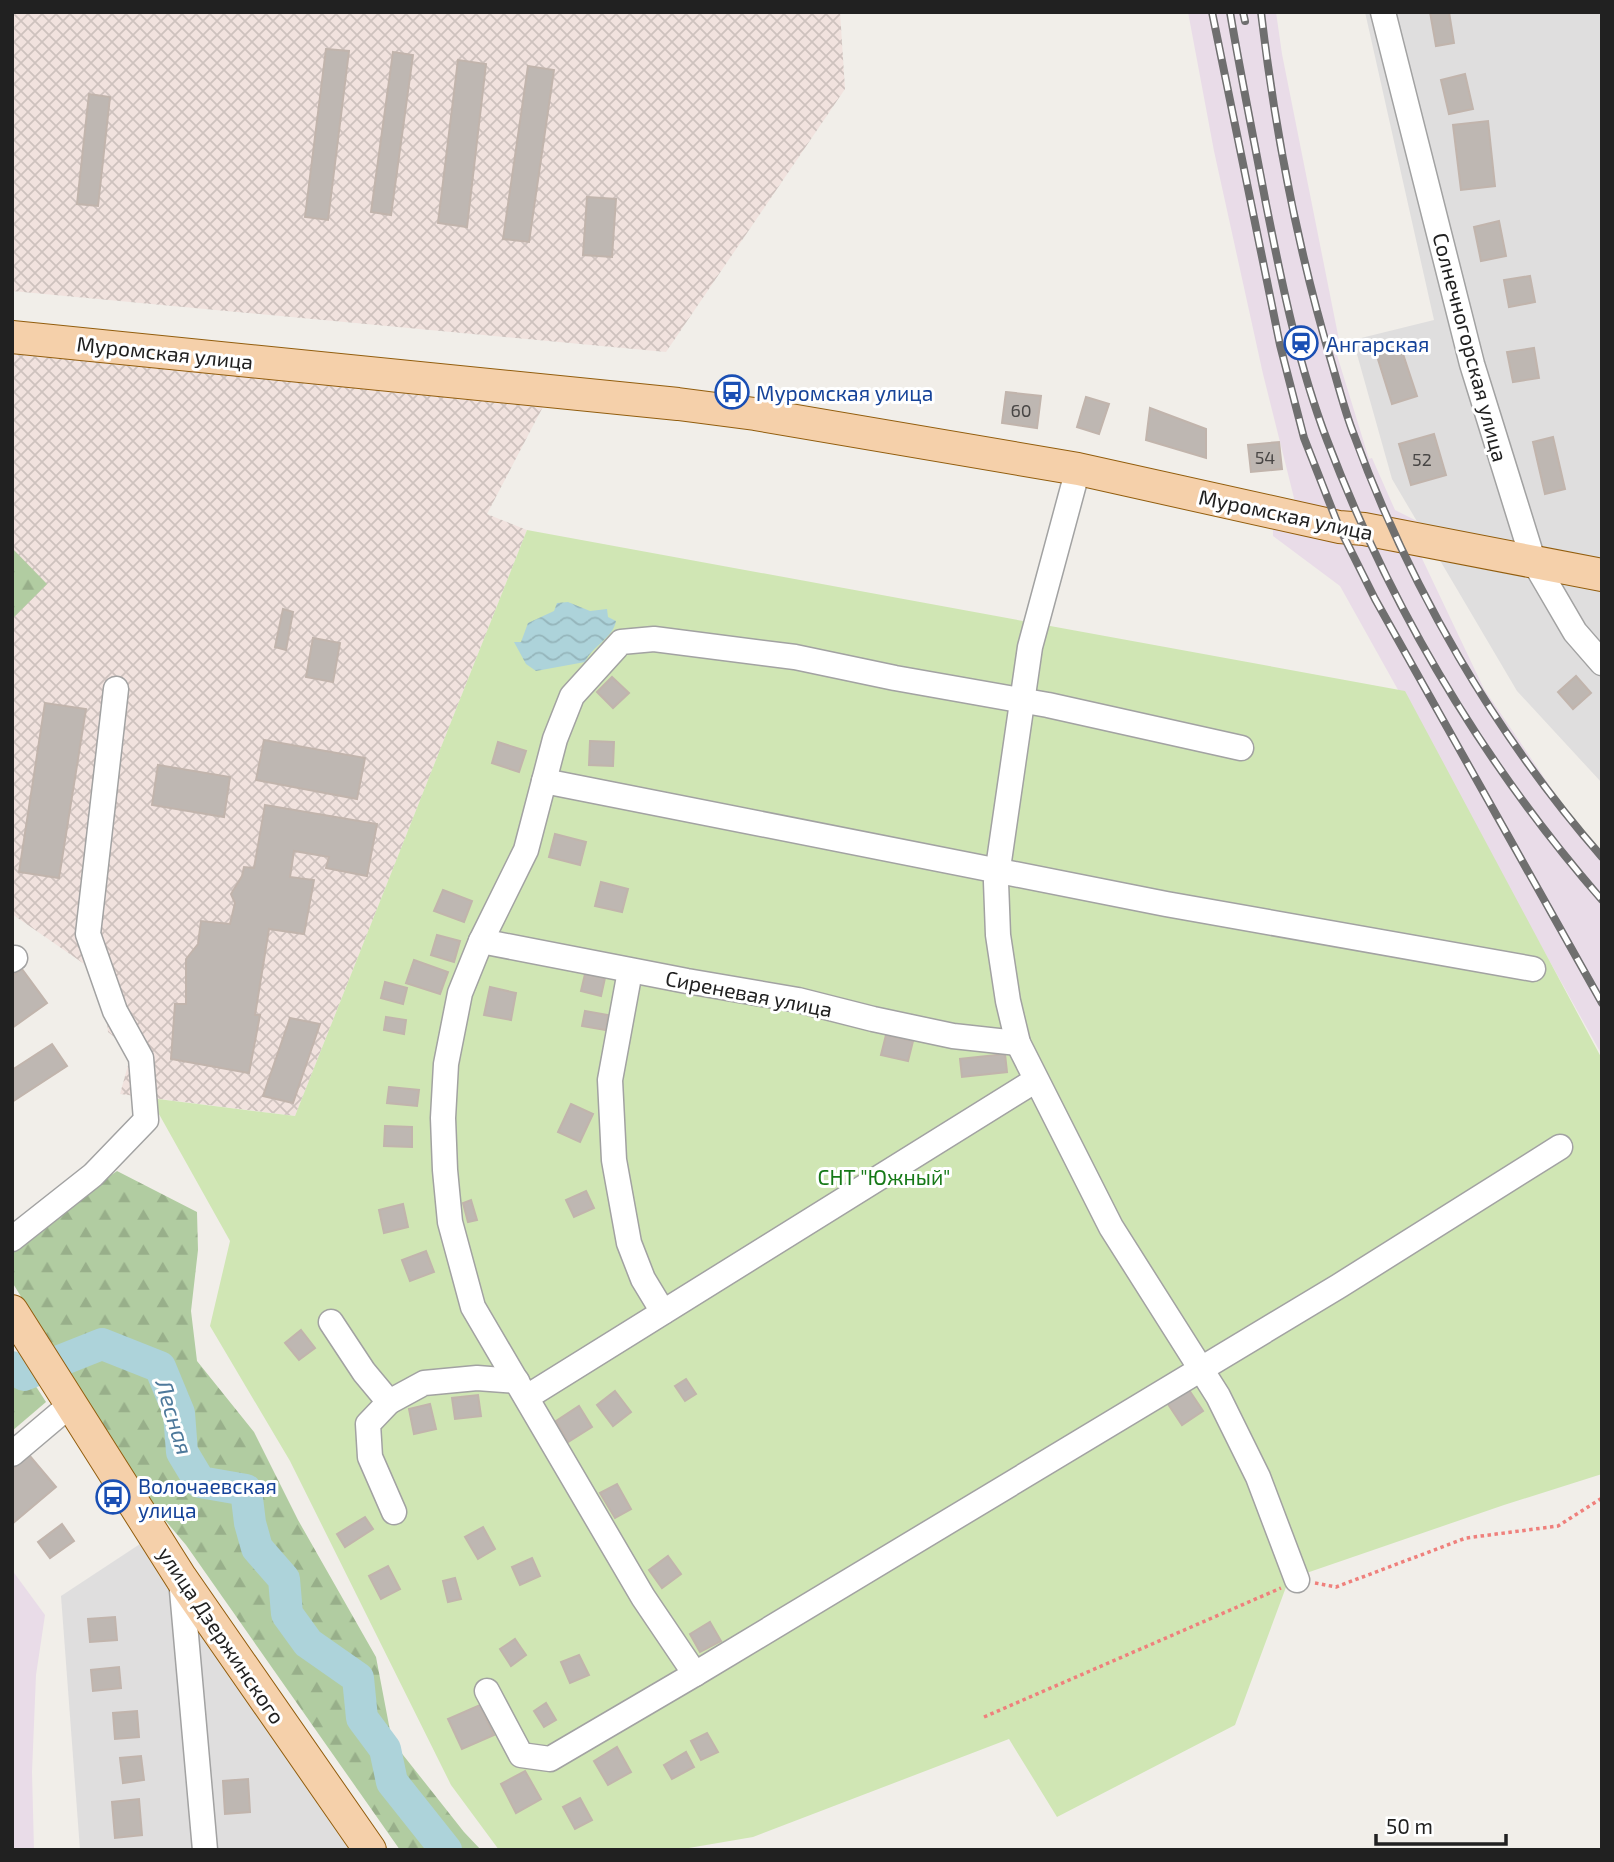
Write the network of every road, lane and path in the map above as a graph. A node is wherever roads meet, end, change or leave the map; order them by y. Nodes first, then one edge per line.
1 (1383, 12) edge
2 (12, 337) edge
3 (1078, 469) junction
4 (1533, 560) junction
5 (1602, 575) edge
6 (1602, 663) edge
7 (116, 689) dead end
8 (1021, 700) junction
9 (1241, 748) dead end
10 (544, 781) junction
11 (998, 871) junction
12 (481, 941) junction
13 (1533, 970) dead end
14 (630, 971) junction
15 (1018, 1043) junction
16 (1036, 1080) junction
17 (1560, 1147) dead end
18 (12, 1239) edge
19 (12, 1311) edge
20 (663, 1312) junction
21 (331, 1322) dead end
22 (1200, 1369) junction
23 (522, 1389) junction
24 (389, 1402) junction
25 (70, 1405) junction
26 (12, 1454) edge
27 (1602, 1498) edge
28 (394, 1512) dead end
29 (181, 1578) junction
30 (1297, 1580) junction
31 (695, 1674) junction
32 (487, 1690) dead end
33 (984, 1717) dead end
34 (205, 1850) edge
35 (370, 1850) edge

1 - 4 street, Солнечногорская улица
2 - 3 main road, Муромская улица
3 - 4 main road, Муромская улица
3 - 8 street
4 - 5 main road, Муромская улица
4 - 6 street, Солнечногорская улица
7 - 18 street
8 - 9 street
8 - 10 street
8 - 11 street
10 - 11 street
10 - 12 street
11 - 13 street
11 - 15 street
12 - 14 street, Сиреневая улица
12 - 23 street
14 - 15 street, Сиреневая улица
14 - 20 street
15 - 16 street
16 - 20 street
16 - 22 street
17 - 22 street
19 - 25 main road, улица Дзержинского
20 - 23 street
21 - 24 street
22 - 30 street
22 - 31 street
23 - 24 street
23 - 31 street
24 - 28 street
25 - 26 street
25 - 29 main road, улица Дзержинского
27 - 30 path
29 - 34 street
29 - 35 main road, улица Дзержинского
30 - 33 path
31 - 32 street

